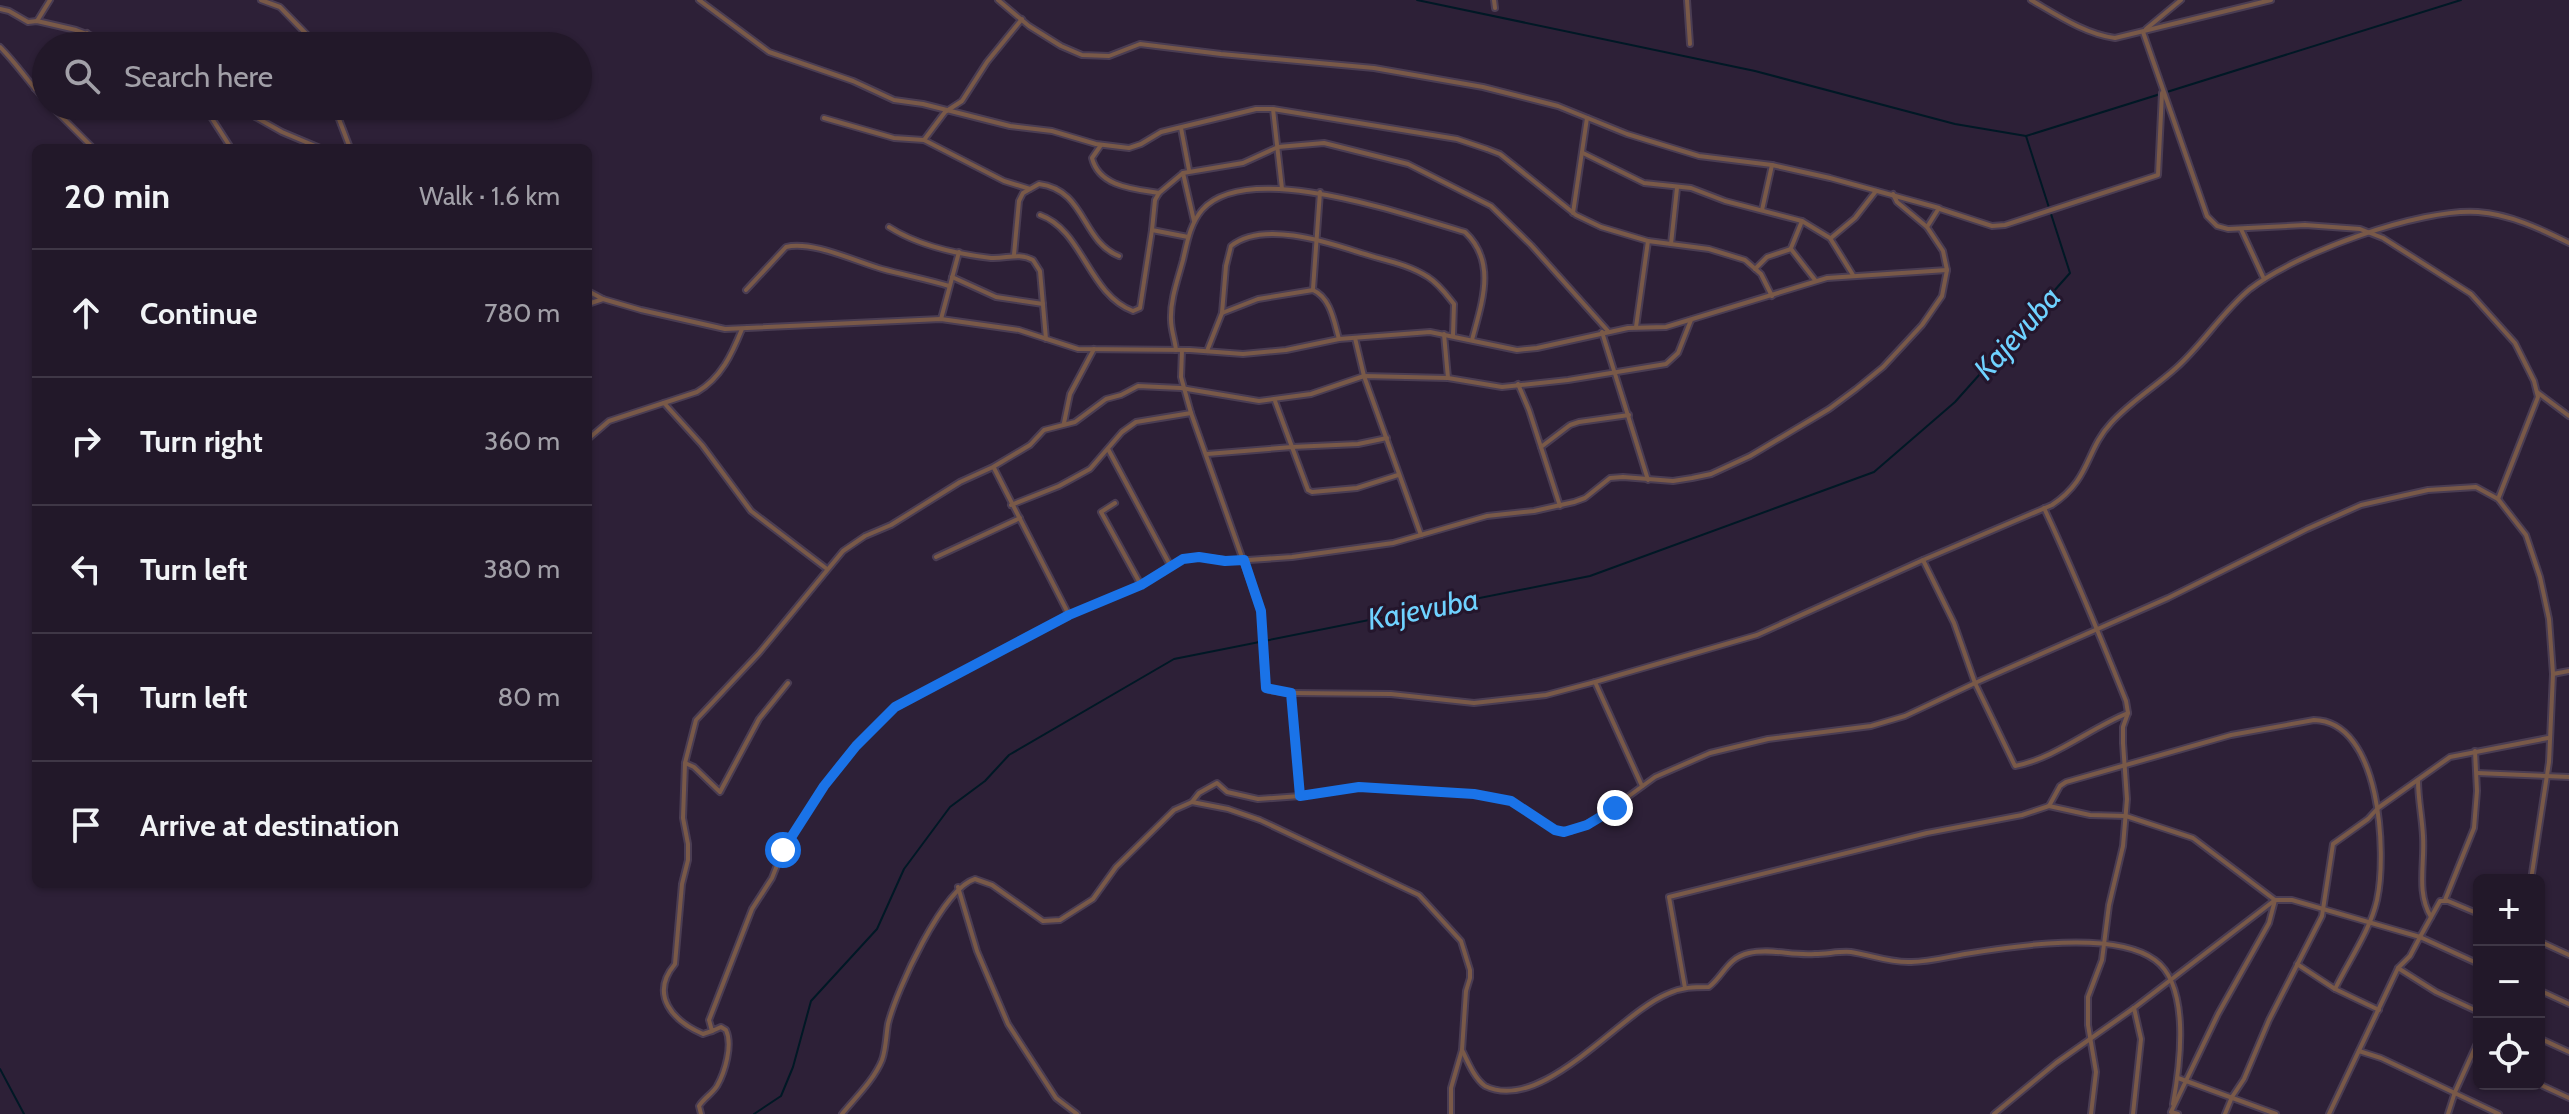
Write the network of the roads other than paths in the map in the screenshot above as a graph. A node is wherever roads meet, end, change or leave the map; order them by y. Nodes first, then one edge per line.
1 (50, 0) edge
2 (261, 0) edge
3 (699, 0) edge
4 (998, 0) edge
5 (1494, 0) edge
6 (1687, 0) edge
7 (2031, 0) edge
8 (2181, 0) edge
9 (2271, 0) edge
10 (1495, 8) dead end
11 (0, 9) edge
12 (1022, 19) junction
13 (37, 21) junction
14 (83, 32) edge
15 (304, 32) edge
16 (2143, 32) junction
17 (1690, 44) dead end
18 (0, 47) edge
19 (32, 84) edge
20 (2162, 91) junction
21 (1273, 109) junction
22 (950, 110) junction
23 (824, 118) dead end
24 (1587, 118) junction
25 (65, 120) edge
26 (213, 120) edge
27 (261, 120) edge
28 (339, 120) edge
29 (1181, 128) junction
30 (924, 140) junction
31 (89, 144) edge
32 (228, 144) edge
33 (310, 144) edge
34 (348, 144) edge
35 (1101, 145) junction
36 (1278, 147) junction
37 (1583, 153) junction
38 (1772, 165) junction
39 (1189, 170) junction
40 (1183, 173) junction
41 (1677, 188) junction
42 (1030, 189) junction
43 (1282, 189) junction
44 (1876, 191) junction
45 (1320, 192) junction
46 (1159, 193) junction
47 (1893, 194) junction
48 (1939, 208) junction
49 (1762, 211) junction
50 (1573, 213) junction
51 (1040, 215) dead end
52 (1194, 221) junction
53 (1802, 221) junction
54 (889, 227) dead end
55 (1927, 227) junction
56 (2241, 229) junction
57 (1152, 230) junction
58 (2371, 232) junction
59 (1188, 237) junction
60 (1830, 238) junction
61 (1317, 240) junction
62 (1648, 241) junction
63 (2569, 243) edge
64 (1671, 244) junction
65 (1791, 249) junction
66 (959, 252) junction
67 (1014, 255) junction
68 (1119, 256) dead end
69 (1755, 269) junction
70 (1947, 270) junction
71 (1853, 275) junction
72 (952, 277) junction
73 (2264, 279) junction
74 (1816, 281) junction
75 (949, 286) junction
76 (746, 290) dead end
77 (1313, 290) junction
78 (592, 293) edge
79 (1772, 296) junction
80 (603, 299) junction
81 (592, 303) edge
82 (1043, 304) junction
83 (1222, 313) junction
84 (941, 319) junction
85 (1691, 320) junction
86 (1636, 327) junction
87 (742, 329) junction
88 (1605, 332) junction
89 (1444, 334) junction
90 (1453, 335) junction
91 (1355, 338) junction
92 (1046, 339) junction
93 (1339, 339) junction
94 (1472, 340) junction
95 (1094, 349) junction
96 (1179, 350) junction
97 (1206, 351) junction
98 (1615, 374) junction
99 (1364, 376) junction
100 (1448, 378) junction
101 (1518, 384) junction
102 (1185, 389) junction
103 (2537, 392) junction
104 (1275, 400) junction
105 (664, 403) junction
106 (1191, 413) junction
107 (1629, 415) junction
108 (2569, 416) edge
109 (1064, 423) junction
110 (592, 436) edge
111 (1387, 438) junction
112 (1292, 447) junction
113 (1541, 447) junction
114 (1108, 449) junction
115 (1207, 454) junction
116 (993, 467) junction
117 (1398, 475) junction
118 (1648, 480) junction
119 (2498, 499) junction
120 (1115, 503) dead end
121 (1011, 505) junction
122 (1560, 506) junction
123 (2044, 508) junction
124 (1020, 518) junction
125 (1421, 535) junction
126 (936, 557) dead end
127 (1244, 560) junction
128 (1923, 560) junction
129 (1170, 565) junction
130 (827, 569) junction
131 (1141, 585) junction
132 (1069, 615) junction
133 (2096, 631) junction
134 (2569, 671) edge
135 (2553, 674) junction
136 (1595, 682) junction
137 (788, 683) dead end
138 (1975, 683) junction
139 (1291, 693) junction
140 (2128, 713) junction
141 (2548, 738) junction
142 (2475, 751) junction
143 (685, 763) junction
144 (2126, 765) junction
145 (2477, 773) junction
146 (2548, 775) junction
147 (2569, 777) edge
148 (2418, 780) junction
149 (1642, 786) junction
150 (1300, 796) junction
151 (1192, 802) junction
152 (2049, 806) junction
153 (2378, 808) junction
154 (2126, 816) junction
155 (2532, 874) edge
156 (958, 887) junction
157 (2275, 900) junction
158 (2445, 900) junction
159 (2323, 910) junction
160 (2473, 912) edge
161 (2431, 917) junction
162 (2371, 921) junction
163 (2420, 937) junction
164 (2105, 944) junction
165 (2545, 944) edge
166 (2569, 955) edge
167 (2473, 961) edge
168 (2297, 964) junction
169 (2398, 968) junction
170 (2170, 979) junction
171 (1685, 988) junction
172 (2335, 989) junction
173 (2545, 993) edge
174 (2569, 1004) edge
175 (2134, 1008) junction
176 (2473, 1009) edge
177 (2379, 1010) junction
178 (712, 1031) junction
179 (2091, 1039) junction
180 (2545, 1041) edge
181 (1462, 1050) junction
182 (2359, 1051) junction
183 (2569, 1052) edge
184 (2473, 1059) edge
185 (2178, 1078) junction
186 (2186, 1081) junction
187 (2545, 1087) edge
188 (2455, 1092) junction
189 (2232, 1097) junction
190 (2569, 1098) edge
191 (2171, 1113) edge
192 (701, 1114) edge
193 (842, 1114) edge
194 (1077, 1114) edge
195 (1451, 1114) edge
196 (1994, 1114) edge
197 (2091, 1114) edge
198 (2133, 1114) edge
199 (2178, 1114) edge
200 (2225, 1114) edge
201 (2276, 1114) edge
202 (2329, 1114) edge
203 (2448, 1114) edge
204 (2499, 1114) edge

1 - 13 street
2 - 15 street
3 - 22 street
4 - 12 street
5 - 10 street
6 - 17 street
7 - 16 street
8 - 16 street
9 - 16 street
11 - 13 street
12 - 22 street
12 - 24 street
13 - 14 street
16 - 20 street
18 - 19 street
20 - 48 street
20 - 56 street
21 - 29 street
21 - 36 street
21 - 50 street
22 - 30 street
22 - 35 street
23 - 30 street
24 - 37 street
24 - 38 street
25 - 31 street
26 - 32 street
27 - 33 street
28 - 34 street
29 - 35 street
29 - 39 street
30 - 42 street
35 - 46 street
36 - 39 street
36 - 43 street
36 - 88 street
37 - 41 street
37 - 50 street
38 - 44 street
38 - 49 street
39 - 40 street
40 - 46 street
40 - 52 street
41 - 49 street
41 - 64 street
42 - 67 street
42 - 68 street
43 - 45 street
43 - 52 street
44 - 47 street
44 - 60 street
45 - 61 street
45 - 94 street
46 - 57 street
47 - 48 street
47 - 55 street
48 - 55 street
49 - 53 street
50 - 62 street
51 - 57 street
52 - 59 street
53 - 60 street
53 - 65 street
54 - 66 street
55 - 70 street
56 - 58 street
56 - 73 street
57 - 59 street
58 - 63 street
58 - 73 street
58 - 103 street
59 - 96 street
60 - 71 street
61 - 77 street
61 - 83 street
61 - 90 street
62 - 64 street
62 - 86 street
64 - 69 street
65 - 69 street
65 - 74 street
66 - 67 street
66 - 72 street
67 - 82 street
69 - 79 street
70 - 71 street
70 - 118 street
71 - 74 street
72 - 75 street
72 - 82 street
73 - 123 street
74 - 79 street
75 - 76 street
75 - 84 street
77 - 83 street
77 - 93 street
78 - 80 street
79 - 85 street
80 - 81 street
80 - 87 street
82 - 92 street
83 - 97 street
84 - 87 street
84 - 92 street
85 - 86 street
85 - 98 street
86 - 88 street
87 - 105 street
88 - 94 street
88 - 98 street
89 - 90 street
89 - 91 street
89 - 100 street
90 - 94 street
91 - 93 street
91 - 99 street
92 - 95 street
93 - 97 street
95 - 96 street
95 - 109 street
96 - 97 street
96 - 102 street
98 - 101 street
98 - 107 street
99 - 100 street
99 - 104 street
99 - 111 street
100 - 101 street
101 - 113 street
102 - 104 street
102 - 106 street
102 - 109 street
103 - 108 street
103 - 119 street
104 - 112 street
105 - 110 street
105 - 130 street
106 - 114 street
106 - 115 street
107 - 113 street
107 - 118 street
109 - 116 street
111 - 112 street
111 - 117 street
112 - 115 street
112 - 117 street
113 - 122 street
114 - 121 street
114 - 129 street
115 - 127 street
116 - 121 street
116 - 130 street
117 - 125 street
118 - 122 street
119 - 133 street
119 - 135 street
120 - 131 street
121 - 124 street
122 - 125 street
123 - 128 street
123 - 133 street
124 - 126 street
124 - 132 street
125 - 127 street
127 - 129 street
127 - 139 street
128 - 136 street
128 - 138 street
129 - 131 street
130 - 143 street
131 - 132 street
132 - 178 street
133 - 138 street
133 - 140 street
134 - 135 street
135 - 141 street
136 - 139 street
136 - 149 street
137 - 143 street
138 - 140 street
138 - 149 street
139 - 150 street
140 - 144 street
141 - 142 street
141 - 146 street
142 - 145 street
142 - 148 street
143 - 178 street
144 - 152 street
144 - 153 street
144 - 154 street
145 - 146 street
145 - 158 street
146 - 147 street
146 - 155 street
148 - 153 street
148 - 161 street
149 - 150 street
150 - 151 street
151 - 156 street
151 - 181 street
152 - 154 street
152 - 171 street
153 - 159 street
153 - 162 street
154 - 157 street
154 - 164 street
156 - 193 street
156 - 194 street
157 - 159 street
157 - 170 street
157 - 186 street
158 - 160 street
158 - 161 street
159 - 162 street
159 - 168 street
161 - 163 street
162 - 163 street
162 - 172 street
163 - 167 street
163 - 169 street
164 - 170 street
164 - 171 street
164 - 179 street
165 - 166 street
168 - 172 street
168 - 189 street
169 - 176 street
169 - 177 street
170 - 175 street
170 - 185 street
171 - 181 street
172 - 177 street
173 - 174 street
175 - 179 street
175 - 198 street
177 - 182 street
178 - 192 street
179 - 196 street
179 - 197 street
180 - 183 street
181 - 195 street
182 - 188 street
182 - 202 street
184 - 188 street
185 - 186 street
185 - 191 street
186 - 189 street
186 - 191 street
187 - 190 street
188 - 203 street
188 - 204 street
189 - 200 street
189 - 201 street
191 - 199 street

